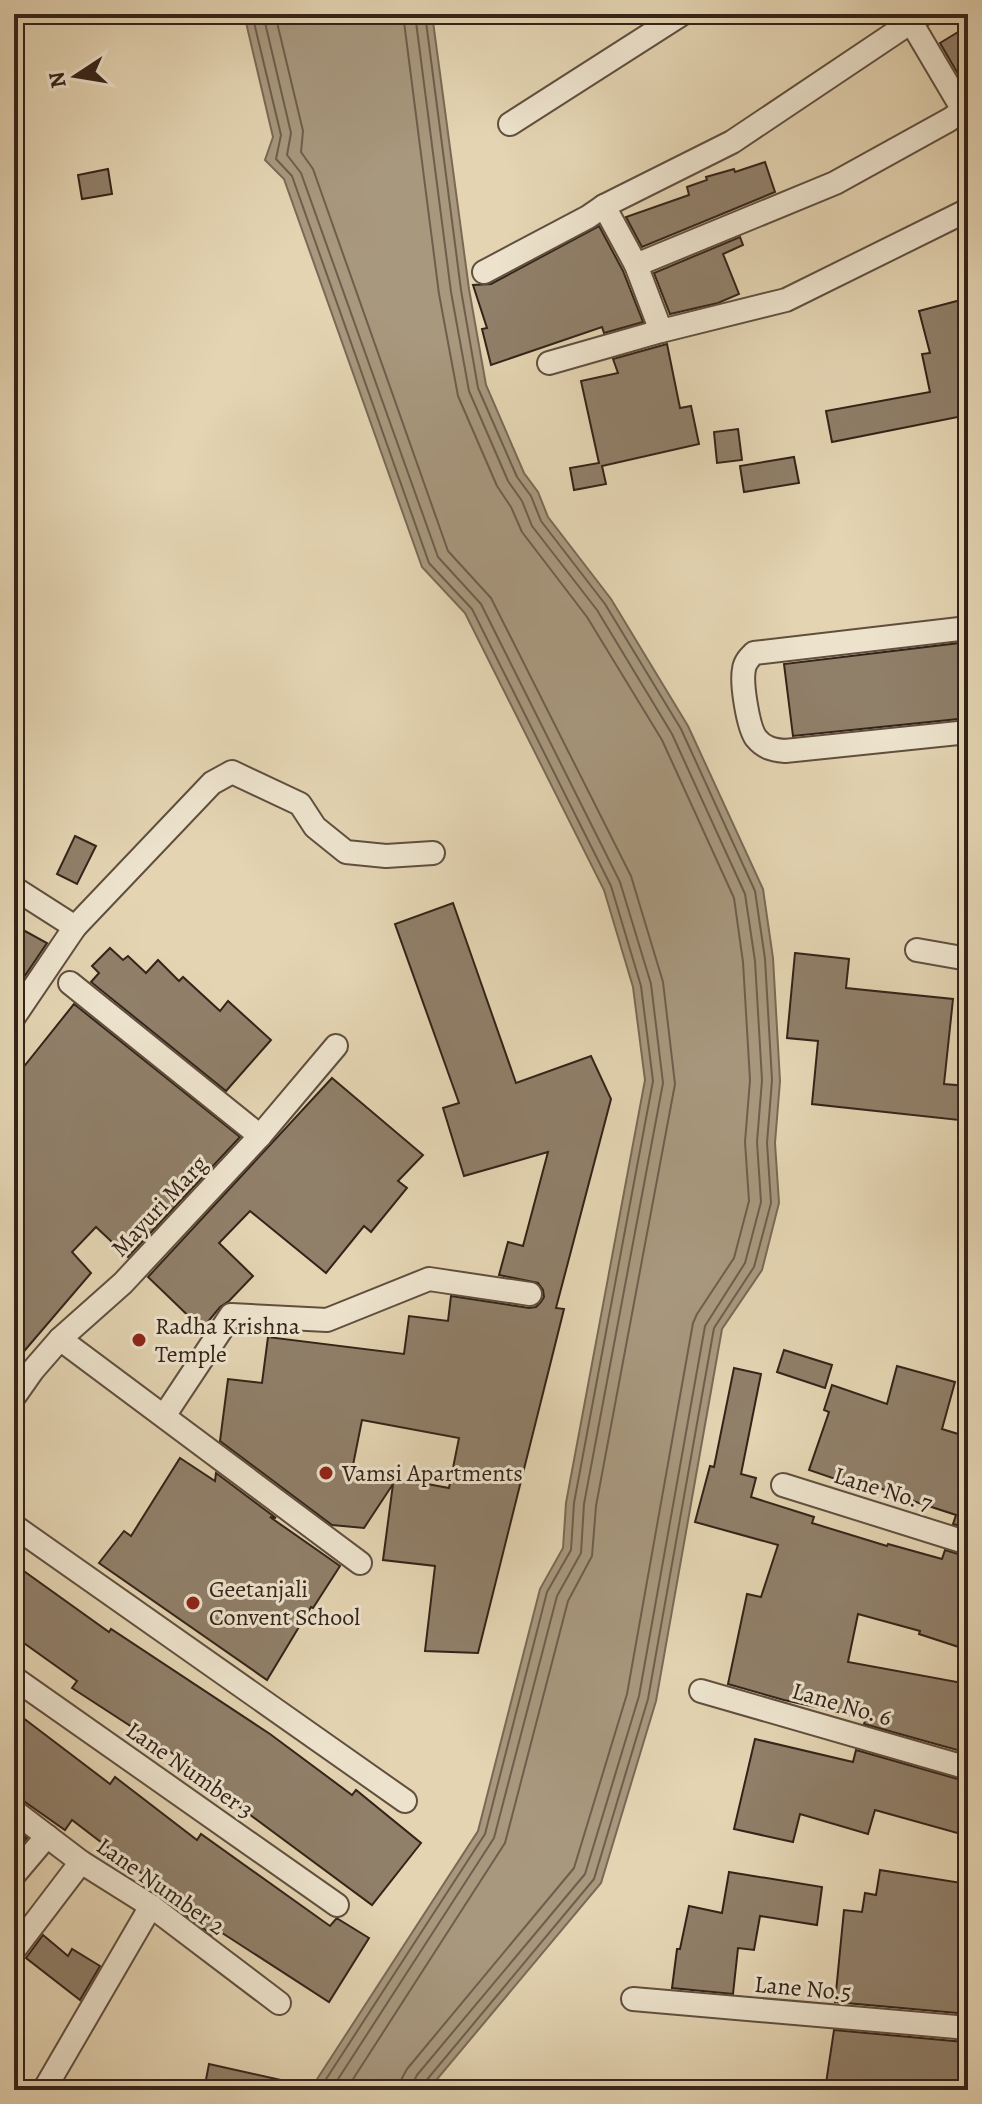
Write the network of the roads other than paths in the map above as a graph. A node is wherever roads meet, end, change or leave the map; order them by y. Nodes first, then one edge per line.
1 (682, 14) edge
2 (917, 18) edge
3 (966, 109) edge
4 (510, 124) dead end
5 (604, 206) junction
6 (968, 210) edge
7 (636, 265) junction
8 (484, 272) dead end
9 (661, 331) junction
10 (549, 363) dead end
11 (968, 628) edge
12 (968, 732) edge
13 (433, 853) dead end
14 (14, 888) edge
15 (75, 927) junction
16 (917, 950) dead end
17 (968, 959) edge
18 (70, 983) dead end
19 (14, 1017) edge
20 (336, 1046) dead end
21 (260, 1136) junction
22 (530, 1294) dead end
23 (60, 1339) junction
24 (14, 1397) edge
25 (164, 1416) junction
26 (783, 1485) dead end
27 (14, 1526) edge
28 (968, 1543) edge
29 (360, 1563) dead end
30 (14, 1678) edge
31 (701, 1691) dead end
32 (968, 1768) edge
33 (405, 1801) dead end
34 (14, 1811) edge
35 (47, 1836) junction
36 (81, 1862) junction
37 (14, 1875) edge
38 (337, 1905) dead end
39 (151, 1906) junction
40 (14, 1950) edge
41 (633, 1999) dead end
42 (279, 2003) dead end
43 (968, 2028) edge
44 (45, 2089) edge

1 - 4 street
2 - 3 street
2 - 5 street
3 - 7 street
5 - 7 street
5 - 8 street
6 - 9 street
7 - 9 street
9 - 10 street
11 - 12 street
13 - 15 street
14 - 15 street
15 - 19 street
16 - 17 street
18 - 21 street
20 - 21 street, Mayuri Marg
21 - 23 street, Mayuri Marg
22 - 25 street
23 - 24 street, Mayuri Marg
23 - 25 street
25 - 29 street
26 - 28 street, Lane No. 7
27 - 33 street
30 - 38 street, Lane Number 3
31 - 32 street, Lane No. 6
34 - 35 street, Lane Number 2
35 - 36 street, Lane Number 2
35 - 37 street
36 - 39 street, Lane Number 2
36 - 40 street
39 - 42 street, Lane Number 2
39 - 44 street
41 - 43 street, Lane No.5

